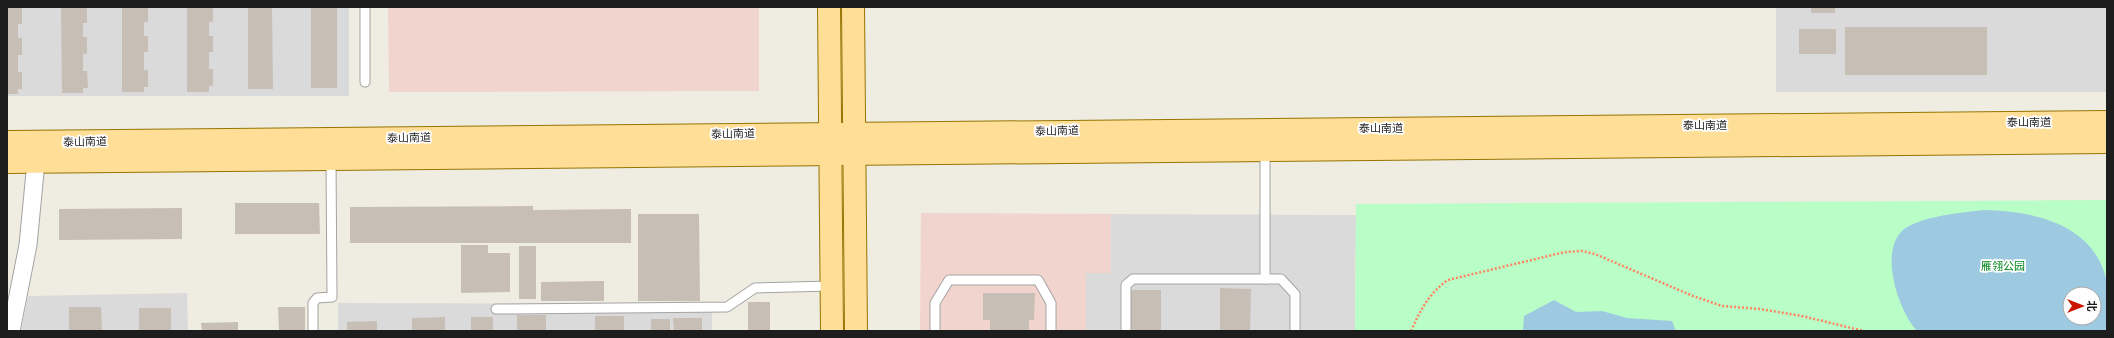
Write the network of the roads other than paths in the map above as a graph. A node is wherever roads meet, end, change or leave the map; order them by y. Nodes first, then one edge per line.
1 (365, 7) edge
2 (829, 7) edge
3 (853, 7) edge
4 (365, 82) dead end
5 (2107, 122) edge
6 (7, 142) edge
7 (2107, 142) edge
8 (830, 143) junction
9 (854, 143) junction
10 (1265, 149) junction
11 (331, 158) junction
12 (7, 162) edge
13 (36, 162) junction
14 (1265, 279) junction
15 (832, 286) junction
16 (496, 309) dead end
17 (11, 331) edge
18 (313, 331) edge
19 (832, 331) edge
20 (856, 331) edge
21 (935, 331) edge
22 (1051, 331) edge
23 (1126, 331) edge
24 (1295, 331) edge

1 - 4 lane
2 - 8 main road
3 - 9 main road
5 - 9 main road, 泰山南道
6 - 8 main road, 泰山南道
7 - 10 main road, 泰山南道
8 - 9 main road, 泰山南道
8 - 11 main road, 泰山南道
8 - 15 main road
9 - 10 main road, 泰山南道
9 - 20 main road
10 - 14 lane
11 - 13 main road, 泰山南道
11 - 18 lane
12 - 13 main road, 泰山南道
13 - 17 street
14 - 23 lane
14 - 24 lane
15 - 16 lane
15 - 19 main road
21 - 22 lane

